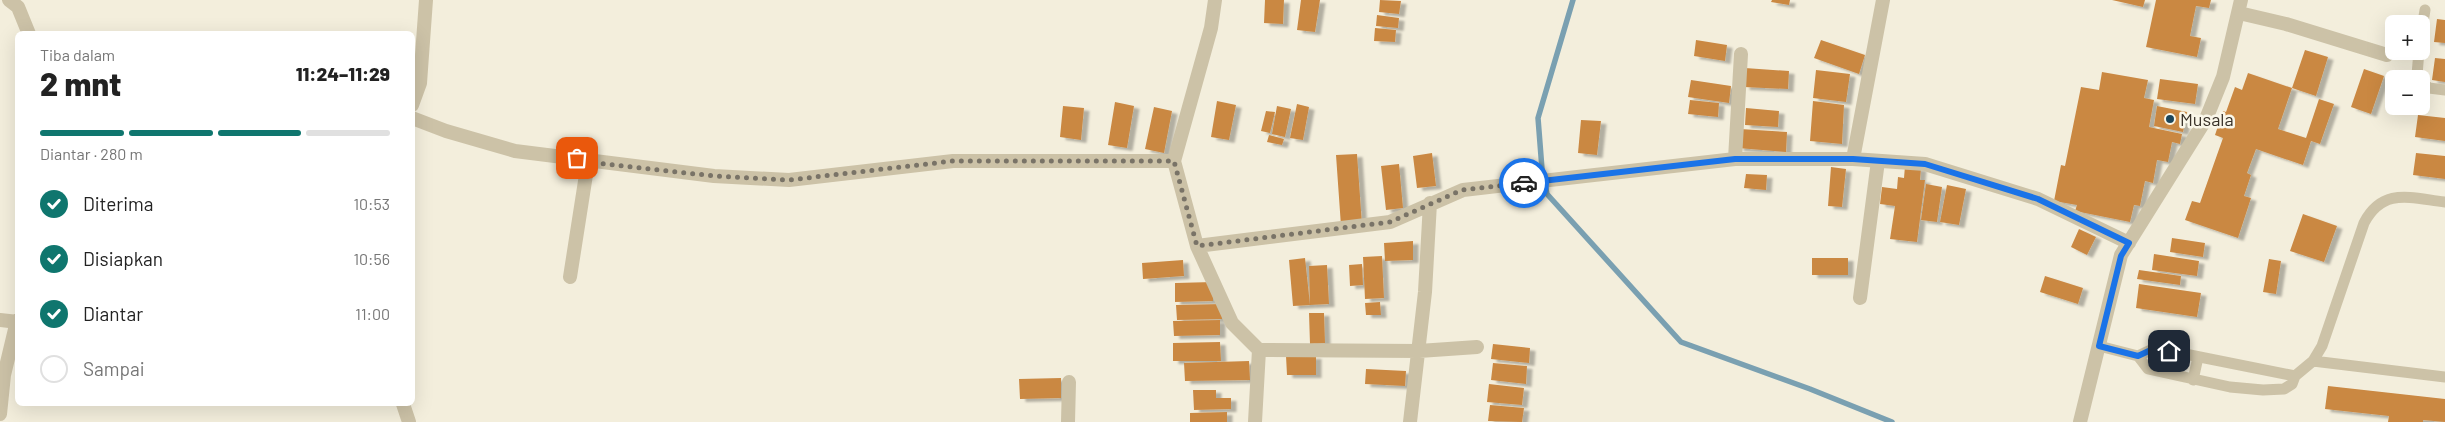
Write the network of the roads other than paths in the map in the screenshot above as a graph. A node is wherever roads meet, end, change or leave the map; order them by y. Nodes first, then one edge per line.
1 (9, 0) edge
2 (426, 0) edge
3 (1214, 0) edge
4 (1883, 0) edge
5 (2240, 6) edge
6 (2425, 10) dead end
7 (2424, 15) edge
8 (28, 31) edge
9 (1741, 54) dead end
10 (2385, 54) edge
11 (2430, 88) edge
12 (2445, 90) edge
13 (415, 97) edge
14 (415, 119) edge
15 (1735, 159) junction
16 (1853, 159) junction
17 (1174, 161) junction
18 (1878, 161) junction
19 (588, 162) junction
20 (2445, 202) edge
21 (1430, 203) junction
22 (2129, 243) junction
23 (1197, 246) junction
24 (570, 277) dead end
25 (1860, 298) dead end
26 (0, 320) edge
27 (15, 322) edge
28 (15, 330) edge
29 (2099, 346) junction
30 (1477, 347) dead end
31 (1259, 350) junction
32 (1419, 351) junction
33 (2138, 356) junction
34 (2198, 357) junction
35 (2313, 361) junction
36 (2296, 376) junction
37 (2445, 377) edge
38 (2193, 380) junction
39 (1069, 382) dead end
40 (404, 406) edge
41 (0, 414) edge
42 (409, 422) edge
43 (1068, 422) edge
44 (1255, 422) edge
45 (1410, 422) edge
46 (2080, 422) edge

1 - 8 street
2 - 13 street
3 - 17 street
4 - 16 street
5 - 10 street
5 - 22 street
6 - 7 lane
9 - 15 street
11 - 12 lane
14 - 19 street
15 - 16 street
15 - 21 street
16 - 18 street
17 - 19 street
17 - 23 street
18 - 22 street
18 - 25 street
19 - 24 street
20 - 35 lane
21 - 23 street
21 - 32 street
22 - 29 street
23 - 31 street
26 - 27 street
28 - 41 street
29 - 33 lane
29 - 46 street
30 - 32 street
31 - 32 street
31 - 44 street
32 - 45 street
33 - 34 lane
33 - 38 lane
34 - 36 lane
34 - 38 lane
35 - 36 lane
35 - 37 lane
36 - 38 lane
39 - 43 street
40 - 42 street

